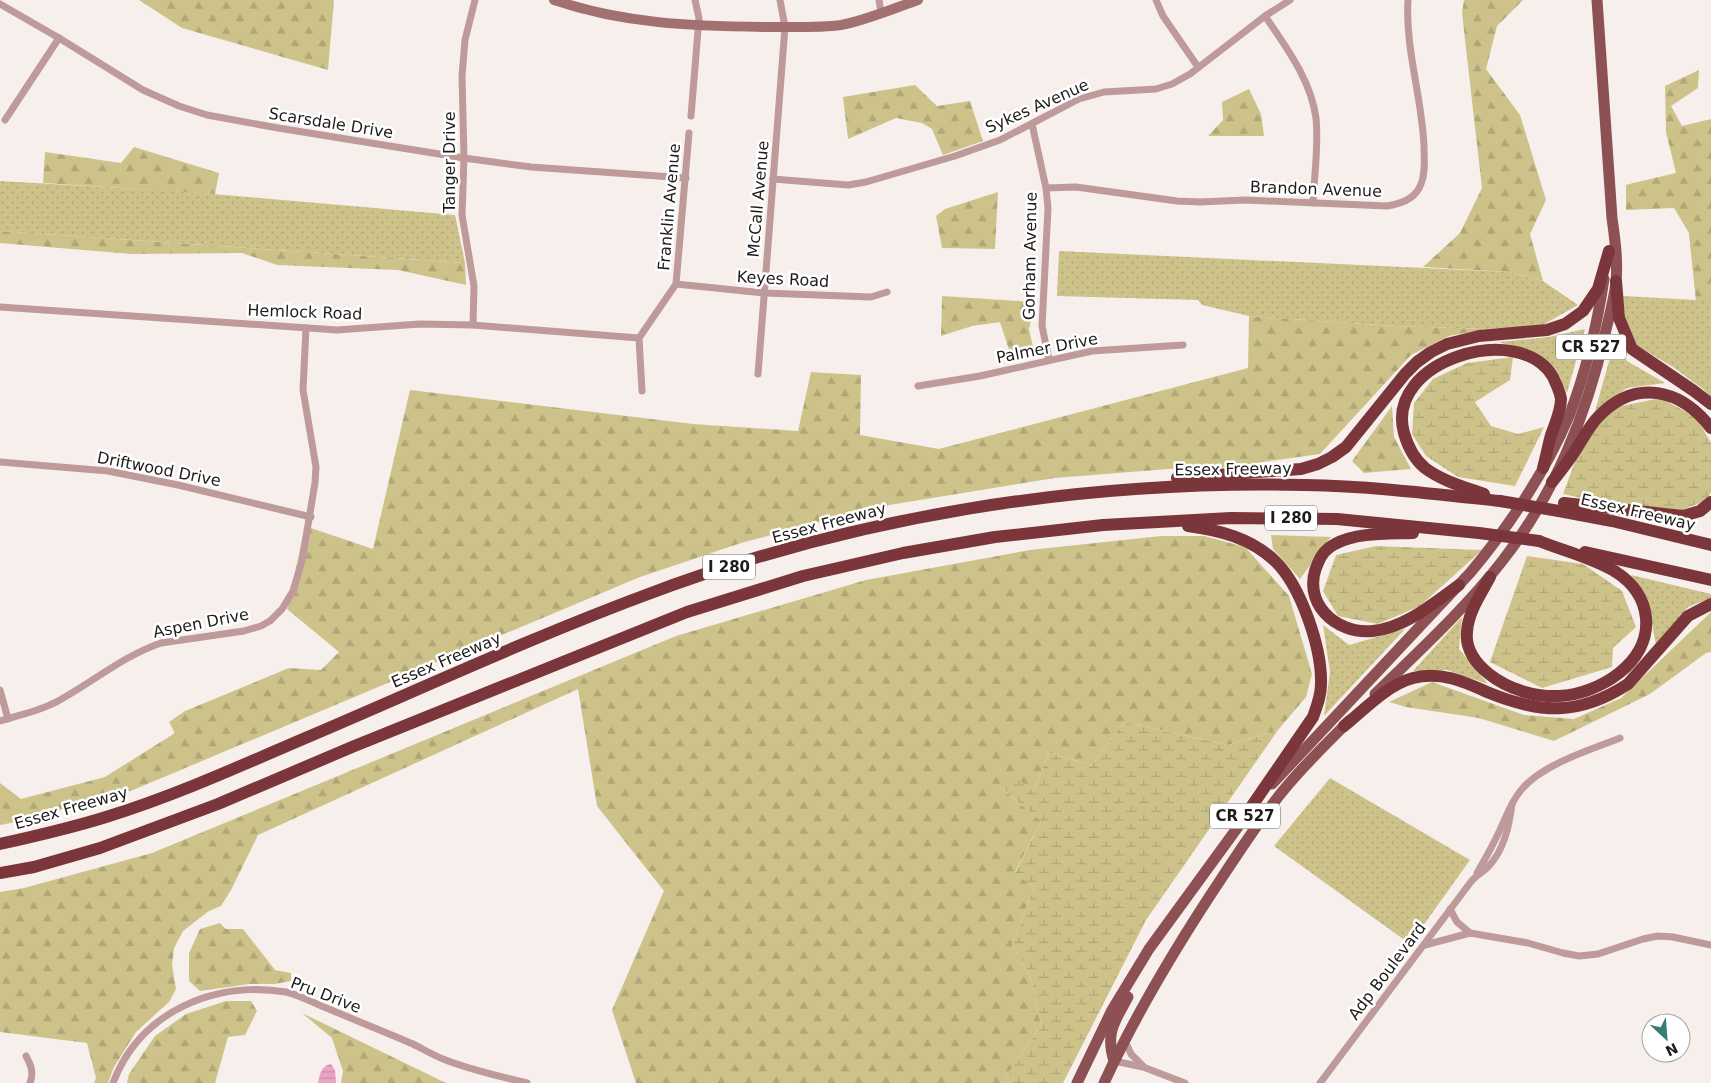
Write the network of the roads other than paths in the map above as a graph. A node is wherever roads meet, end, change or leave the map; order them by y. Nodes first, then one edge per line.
1 (474, 0) edge
2 (695, 0) edge
3 (780, 0) edge
4 (879, 0) edge
5 (918, 0) edge
6 (1156, 0) edge
7 (1290, 0) edge
8 (1408, 0) edge
9 (1598, 0) edge
10 (558, 1) edge
11 (0, 4) edge
12 (881, 12) junction
13 (1265, 16) junction
14 (697, 26) junction
15 (786, 27) junction
16 (59, 38) junction
17 (1198, 67) junction
18 (691, 116) dead end
19 (5, 120) dead end
20 (1032, 124) junction
21 (689, 132) dead end
22 (464, 158) junction
23 (686, 178) junction
24 (773, 179) junction
25 (1046, 188) junction
26 (1312, 203) junction
27 (1612, 218) junction
28 (1609, 251) junction
29 (1616, 281) junction
30 (676, 284) junction
31 (764, 292) junction
32 (887, 292) dead end
33 (0, 307) edge
34 (473, 324) junction
35 (306, 328) junction
36 (639, 338) junction
37 (1183, 346) dead end
38 (1049, 360) junction
39 (758, 374) dead end
40 (918, 386) dead end
41 (642, 391) dead end
42 (1711, 404) edge
43 (1711, 428) edge
44 (0, 462) edge
45 (1543, 468) junction
46 (1552, 482) junction
47 (1072, 494) junction
48 (1500, 501) junction
49 (1711, 502) edge
50 (1561, 507) junction
51 (311, 517) junction
52 (1103, 525) junction
53 (1457, 530) junction
54 (1539, 541) junction
55 (1711, 545) edge
56 (1490, 576) junction
57 (1711, 580) edge
58 (1459, 585) junction
59 (1711, 604) edge
60 (0, 690) edge
61 (8, 719) junction
62 (0, 721) edge
63 (1344, 726) junction
64 (1620, 738) dead end
65 (1512, 804) junction
66 (1245, 816) junction
67 (0, 844) edge
68 (0, 873) edge
69 (1476, 876) junction
70 (1450, 909) junction
71 (1174, 915) junction
72 (1470, 933) junction
73 (1711, 945) edge
74 (1424, 946) junction
75 (1125, 1041) junction
76 (26, 1056) dead end
77 (1114, 1060) junction
78 (1144, 1067) junction
79 (30, 1083) edge
80 (113, 1083) edge
81 (527, 1083) edge
82 (1077, 1083) edge
83 (1104, 1083) edge
84 (1185, 1083) edge
85 (1320, 1083) edge

1 - 22 street, Tanger Drive
2 - 14 street
3 - 15 street, McCall Avenue
4 - 12 street
5 - 12 street
6 - 17 street
7 - 13 street, Sykes Avenue
8 - 26 street, Brandon Avenue
9 - 27 main road, CR 527
10 - 14 street
11 - 16 street, Scarsdale Drive
12 - 15 street
13 - 17 street, Sykes Avenue
13 - 26 street
14 - 15 street
14 - 18 street
15 - 24 street, McCall Avenue
16 - 19 street
16 - 22 street, Scarsdale Drive
17 - 20 street, Sykes Avenue
20 - 24 street, Sykes Avenue
20 - 25 street, Gorham Avenue
21 - 23 street, Franklin Avenue
22 - 23 street, Scarsdale Drive
22 - 34 street, Tanger Drive
23 - 30 street, Franklin Avenue
24 - 31 street, McCall Avenue
25 - 26 street, Brandon Avenue
25 - 38 street, Gorham Avenue
27 - 28 main road, CR 527
27 - 29 main road, CR 527
28 - 45 main road, CR 527
28 - 47 highway
29 - 42 highway
29 - 46 main road, CR 527
30 - 31 street, Keyes Road
30 - 36 street, Franklin Avenue
31 - 32 street, Keyes Road
31 - 39 street, McCall Avenue
33 - 35 street, Hemlock Road
34 - 35 street, Hemlock Road
34 - 36 street, Hemlock Road
35 - 51 street, Aspen Drive
36 - 41 street
37 - 38 street, Palmer Drive
38 - 40 street, Palmer Drive
43 - 46 highway
44 - 51 street, Driftwood Drive
45 - 48 highway
45 - 58 main road, CR 527
46 - 56 main road, CR 527
47 - 48 highway, Essex Freeway / I 280
47 - 67 highway, Essex Freeway / I 280
48 - 50 highway, Essex Freeway / I 280, bridge
49 - 50 highway
50 - 55 highway, Essex Freeway / I 280
51 - 61 street, Aspen Drive
52 - 53 highway, I 280
52 - 66 highway
52 - 68 highway, I 280
53 - 54 highway, I 280, bridge
53 - 58 highway
54 - 56 highway
54 - 57 highway, I 280
56 - 63 main road, CR 527
58 - 66 main road, CR 527
59 - 63 highway
60 - 61 street
61 - 62 street, Aspen Drive
63 - 75 main road, CR 527
64 - 65 street, Adp Boulevard
65 - 69 street, Adp Boulevard
65 - 69 street, Adp Boulevard
66 - 71 main road, CR 527
69 - 70 street, Adp Boulevard
70 - 72 street
70 - 74 street, Adp Boulevard
71 - 77 main road
71 - 82 main road, CR 527
72 - 73 street
72 - 74 street
74 - 85 street, Adp Boulevard
75 - 77 main road, CR 527
75 - 78 street
76 - 79 street
77 - 78 street
77 - 83 main road, CR 527
78 - 84 street
80 - 81 street, Pru Drive

